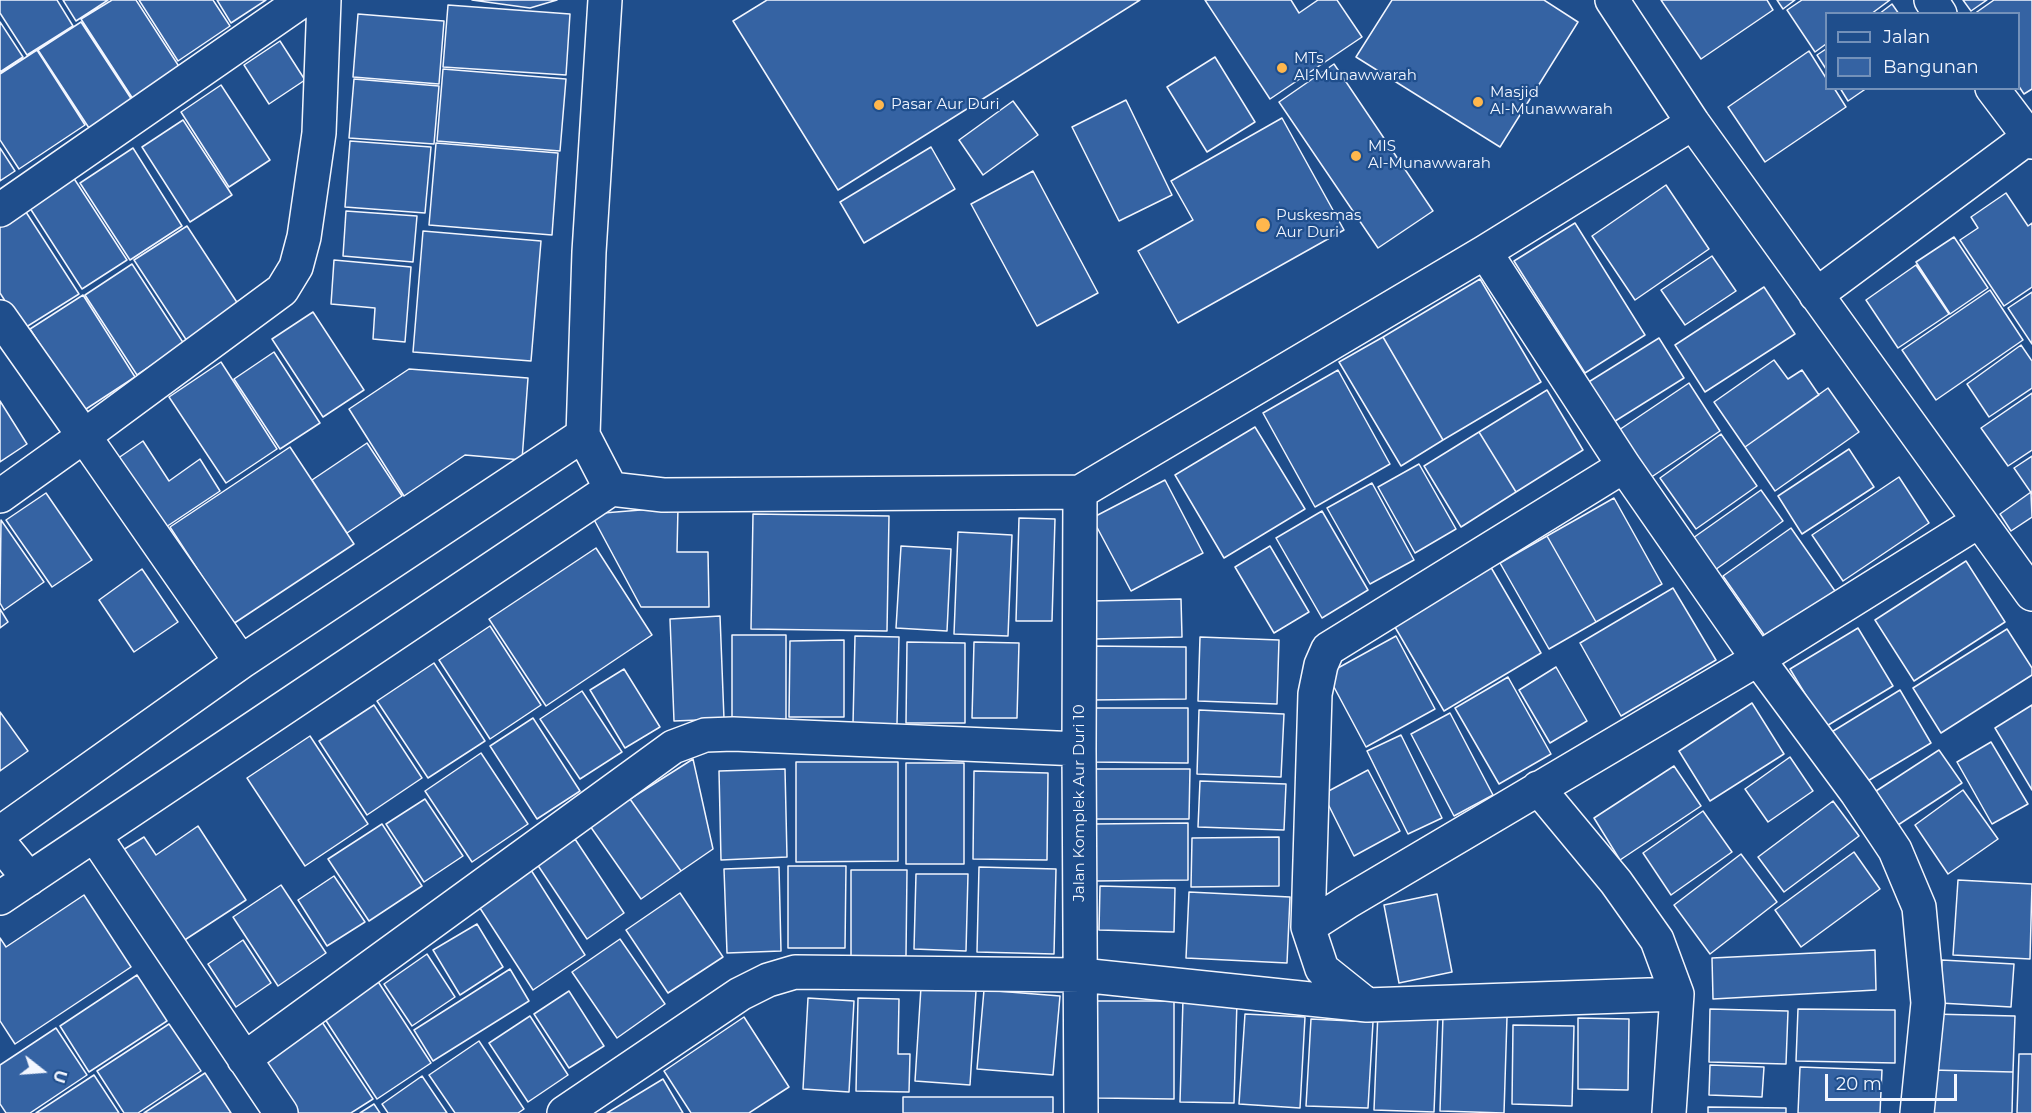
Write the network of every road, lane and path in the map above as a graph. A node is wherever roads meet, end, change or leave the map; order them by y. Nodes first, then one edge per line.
1 (303, 0) edge
2 (324, 0) edge
3 (606, 0) edge
4 (1612, 0) edge
5 (1994, 90) edge
6 (1693, 123) junction
7 (2031, 138) edge
8 (0, 210) edge
9 (1485, 252) junction
10 (1816, 295) junction
11 (0, 317) edge
12 (583, 435) junction
13 (84, 436) junction
14 (1624, 466) junction
15 (610, 489) junction
16 (1080, 492) junction
17 (0, 496) edge
18 (1979, 521) junction
19 (2032, 594) edge
20 (1758, 658) junction
21 (242, 662) junction
22 (1079, 749) junction
23 (1538, 788) junction
24 (0, 833) edge
25 (95, 836) junction
26 (0, 843) edge
27 (28, 879) junction
28 (0, 898) edge
29 (1308, 927) junction
30 (1081, 975) junction
31 (1677, 994) junction
32 (1367, 1005) junction
33 (244, 1059) junction
34 (281, 1113) edge
35 (564, 1113) edge
36 (1081, 1113) edge
37 (1669, 1113) edge
38 (1917, 1113) edge

1 - 8 street
2 - 13 street
3 - 12 street
4 - 6 street
5 - 7 street
6 - 9 street
6 - 10 street
7 - 10 street
9 - 14 street
9 - 16 street
10 - 18 street
11 - 13 street
12 - 15 street
12 - 21 street
13 - 17 street
13 - 21 street
14 - 20 street
14 - 29 street
15 - 16 street
15 - 25 street
16 - 22 street, Jalan Komplek Aur Duri 10
18 - 19 street
18 - 20 street
20 - 23 street
20 - 38 street
21 - 24 street
22 - 30 street, Jalan Komplek Aur Duri 10
22 - 33 street
23 - 29 street
23 - 31 street
25 - 27 street
25 - 33 street
26 - 27 street
27 - 28 street
29 - 32 street
30 - 32 street
30 - 35 street
30 - 36 street, Jalan Komplek Aur Duri 10
31 - 32 street
31 - 37 street
33 - 34 street

